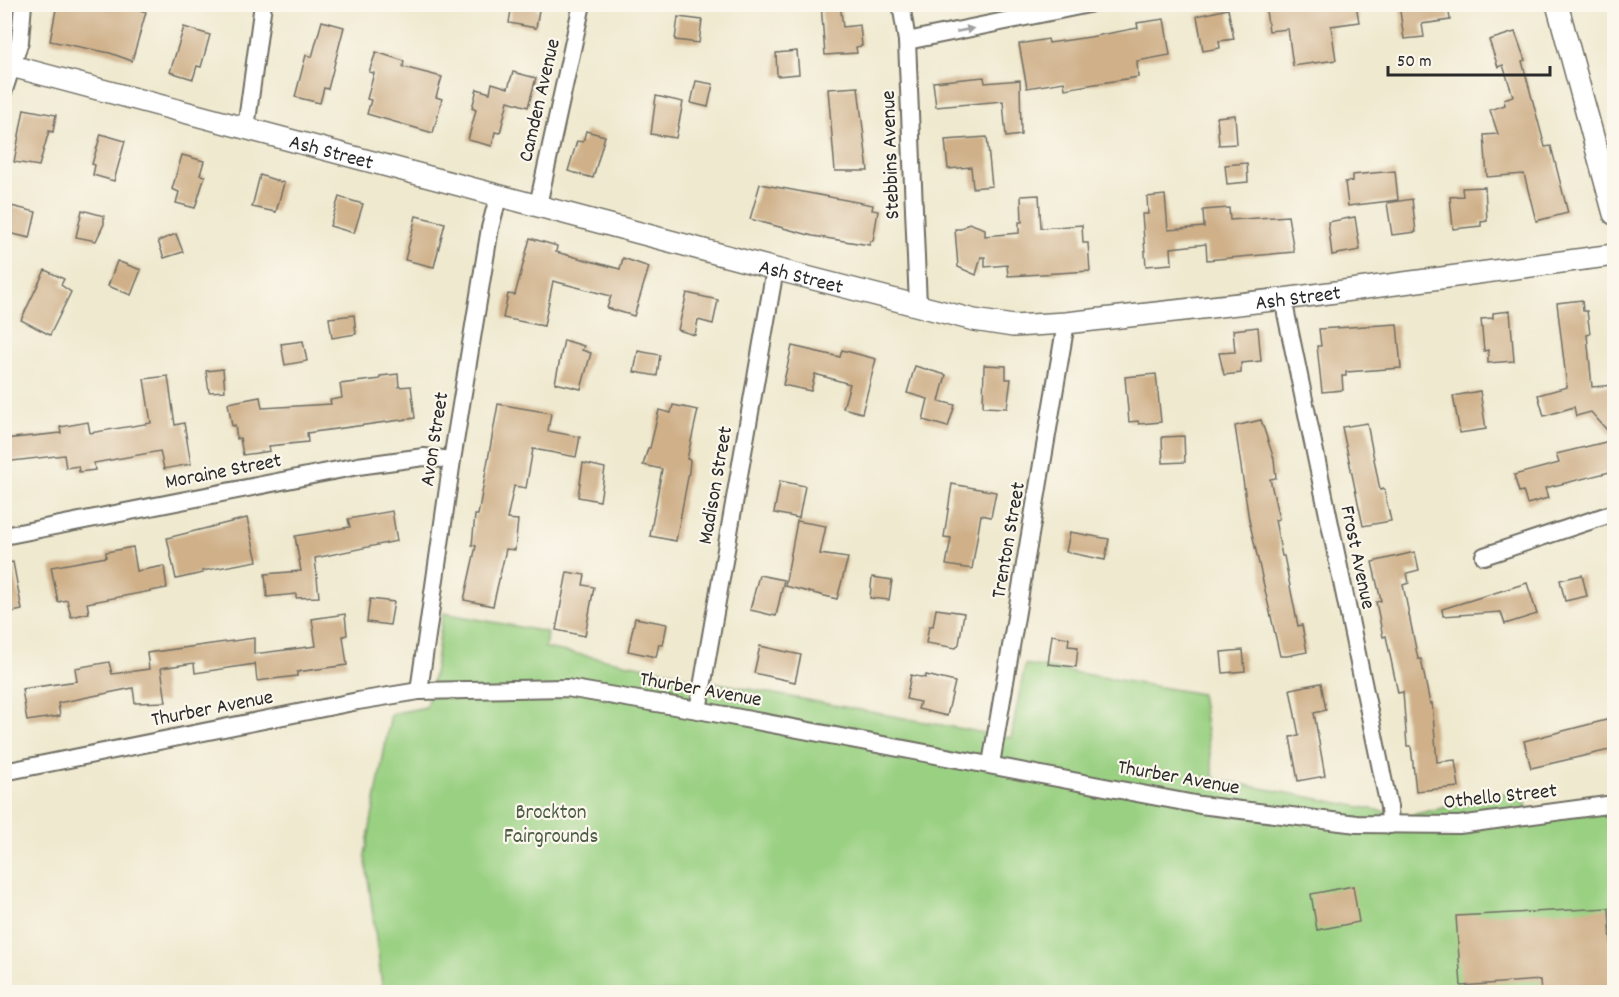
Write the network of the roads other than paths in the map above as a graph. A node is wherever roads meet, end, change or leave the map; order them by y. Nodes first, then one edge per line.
1 (23, 4) edge
2 (263, 4) edge
3 (582, 4) edge
4 (901, 4) edge
5 (1089, 4) edge
6 (1557, 4) edge
7 (907, 41) junction
8 (8, 64) edge
9 (4, 90) edge
10 (246, 128) junction
11 (499, 194) junction
12 (538, 205) junction
13 (1614, 214) edge
14 (1614, 255) edge
15 (775, 269) junction
16 (1282, 299) junction
17 (918, 305) junction
18 (1066, 323) junction
19 (452, 460) junction
20 (1614, 513) edge
21 (4, 536) edge
22 (1484, 556) dead end
23 (420, 692) junction
24 (698, 710) junction
25 (991, 764) junction
26 (4, 772) edge
27 (1614, 804) edge
28 (1390, 825) junction

1 - 8 street
2 - 10 street
3 - 12 street, Camden Avenue
4 - 7 street, Stebbins Avenue
7 -> 5 street
6 - 13 street
7 - 17 street, Stebbins Avenue
8 - 9 street
8 - 10 street, Ash Street
10 - 11 street, Ash Street
11 - 12 street, Ash Street
11 - 19 street, Avon Street
12 - 15 street, Ash Street
14 - 16 street, Ash Street
15 - 17 street, Ash Street
15 - 24 street, Madison Street
16 - 18 street, Ash Street
16 - 28 street, Frost Avenue
17 - 18 street, Ash Street
18 - 25 street, Trenton Street
19 - 21 street, Moraine Street
19 - 23 street, Avon Street
20 - 22 street
23 - 24 street, Thurber Avenue
23 - 26 street, Thurber Avenue
24 - 25 street, Thurber Avenue
25 - 28 street, Thurber Avenue
27 - 28 street, Othello Street

